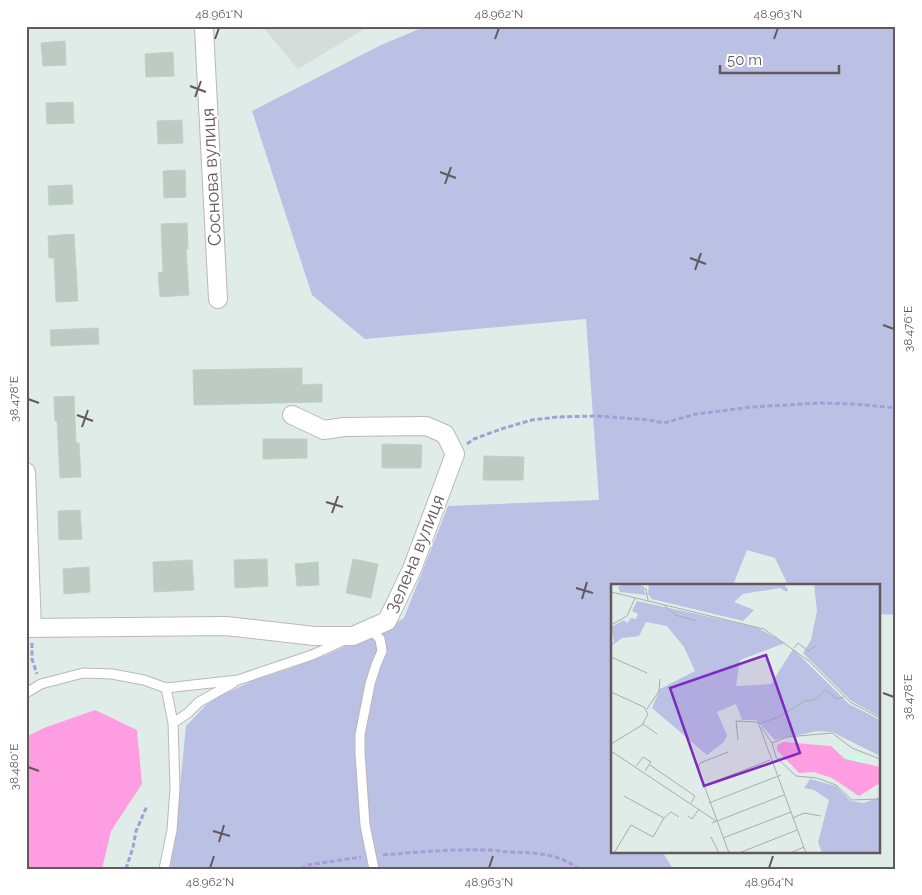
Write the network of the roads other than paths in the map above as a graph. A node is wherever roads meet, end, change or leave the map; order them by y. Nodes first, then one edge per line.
1 (202, 26) edge
2 (218, 299) dead end
3 (292, 415) dead end
4 (26, 472) edge
5 (29, 628) edge
6 (370, 629) junction
7 (353, 636) junction
8 (238, 680) junction
9 (166, 688) junction
10 (26, 693) edge
11 (173, 723) junction
12 (164, 869) edge
13 (374, 869) edge

1 - 2 street, Соснова вулиця
3 - 6 street, Зелена вулиця
4 - 5 street
5 - 7 street, Зелена вулиця
6 - 7 street, Зелена вулиця
6 - 13 lane
7 - 8 lane
8 - 9 lane
8 - 11 lane
9 - 10 lane
9 - 11 lane
11 - 12 lane

